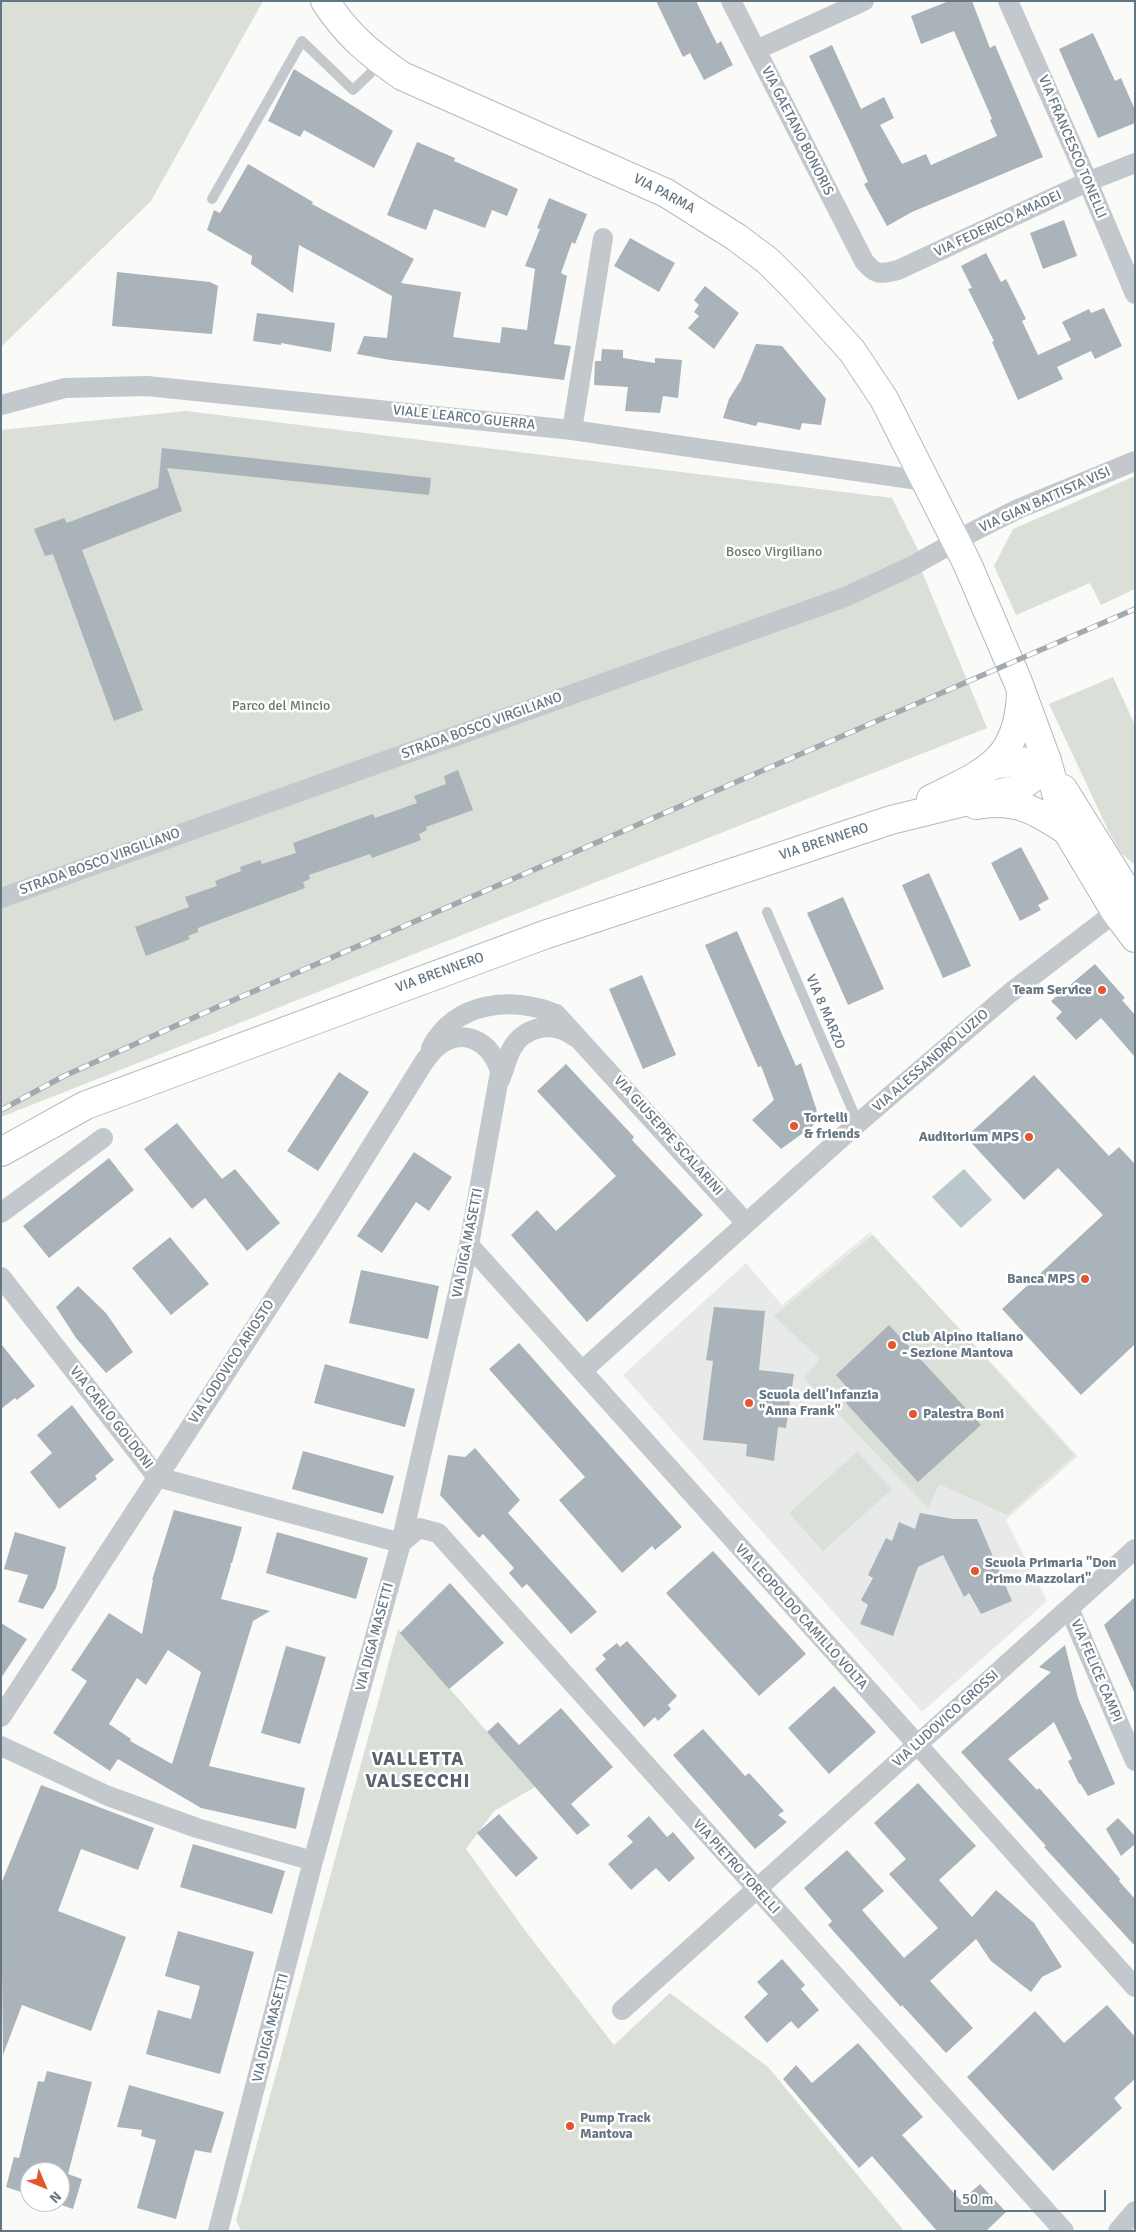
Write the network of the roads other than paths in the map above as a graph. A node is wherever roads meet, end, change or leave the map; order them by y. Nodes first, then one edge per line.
1 (325, 1) edge
2 (731, 1) edge
3 (864, 1) edge
4 (1008, 1) edge
5 (756, 50) junction
6 (382, 62) junction
7 (1135, 163) edge
8 (1087, 182) junction
9 (212, 199) dead end
10 (603, 238) dead end
11 (864, 261) joint
12 (1135, 294) edge
13 (1, 406) edge
14 (572, 430) junction
15 (1135, 461) edge
16 (926, 481) junction
17 (957, 541) junction
18 (1021, 690) junction
19 (1047, 761) junction
20 (994, 765) junction
21 (891, 820) junction
22 (1067, 831) junction
23 (1, 898) edge
24 (1129, 904) edge
25 (767, 912) dead end
26 (1135, 938) edge
27 (481, 1043) joint
28 (589, 1049) junction
29 (424, 1062) junction
30 (498, 1084) junction
31 (858, 1123) junction
32 (103, 1138) dead end
33 (1, 1152) edge
34 (1, 1214) edge
35 (746, 1223) junction
36 (469, 1245) junction
37 (1, 1277) edge
38 (582, 1371) junction
39 (157, 1477) junction
40 (401, 1543) junction
41 (1135, 1549) edge
42 (1069, 1608) junction
43 (1, 1718) edge
44 (916, 1745) junction
45 (1, 1746) edge
46 (1135, 1761) edge
47 (313, 1861) junction
48 (756, 1889) junction
49 (1135, 1987) edge
50 (622, 2010) dead end
51 (1135, 2211) edge
52 (218, 2231) edge
53 (1064, 2231) edge
54 (1118, 2231) edge

1 - 6 main road, VIA PARMA
2 - 5 street, VIA GAETANO BONORIS
3 - 5 street
4 - 8 street, VIA FRANCESCO TONELLI
5 - 11 street, VIA GAETANO BONORIS
6 - 9 lane
6 - 16 main road, VIA PARMA
7 - 8 street, VIA FEDERICO AMADEI
8 - 11 street, VIA FEDERICO AMADEI
8 - 12 street, VIA FRANCESCO TONELLI
10 - 14 street
13 - 14 street, VIALE LEARCO GUERRA
14 - 16 street, VIALE LEARCO GUERRA
15 - 17 street, VIA GIAN BATTISTA VISI
16 - 17 main road, VIA PARMA
17 - 18 main road, VIA PARMA
17 - 23 street, STRADA BOSCO VIRGILIANO
18 - 19 main road, VIA PARMA
18 - 20 main road, VIA BRENNERO
19 - 20 main road, VIA BRENNERO
19 - 21 main road, VIA BRENNERO
19 - 22 main road
19 - 24 main road
20 - 21 main road, VIA BRENNERO
21 - 22 main road, VIA BRENNERO
21 - 33 main road, VIA BRENNERO
22 - 24 main road
24 - 26 main road
24 - 31 street, VIA ALESSANDRO LUZIO
25 - 31 lane, VIA 8 MARZO
27 - 29 street, VIA LODOVICO ARIOSTO
27 - 30 street, VIA DIGA MASETTI
28 - 29 street
28 - 30 street
28 - 35 street, VIA GIUSEPPE SCALARINI
29 - 39 street, VIA LODOVICO ARIOSTO
30 - 36 street, VIA DIGA MASETTI
31 - 35 street, VIA ALESSANDRO LUZIO
32 - 34 street
35 - 38 street, VIA ALESSANDRO LUZIO
36 - 38 street, VIA LEOPOLDO CAMILLO VOLTA
36 - 40 street, VIA DIGA MASETTI
37 - 39 street, VIA CARLO GOLDONI
38 - 44 street, VIA LEOPOLDO CAMILLO VOLTA
39 - 40 street, VIA CARLO GOLDONI
39 - 43 street, VIA LODOVICO ARIOSTO
40 - 47 street, VIA DIGA MASETTI
40 - 48 street, VIA PIETRO TORELLI
41 - 42 street, VIA LUDOVICO GROSSI
42 - 44 street, VIA LUDOVICO GROSSI
42 - 46 street, VIA FELICE CAMPI
44 - 48 street, VIA LUDOVICO GROSSI
44 - 49 street, VIA LEOPOLDO CAMILLO VOLTA
45 - 47 street
47 - 52 street, VIA DIGA MASETTI
48 - 50 street, VIA LUDOVICO GROSSI
48 - 53 street, VIA PIETRO TORELLI
51 - 54 street

